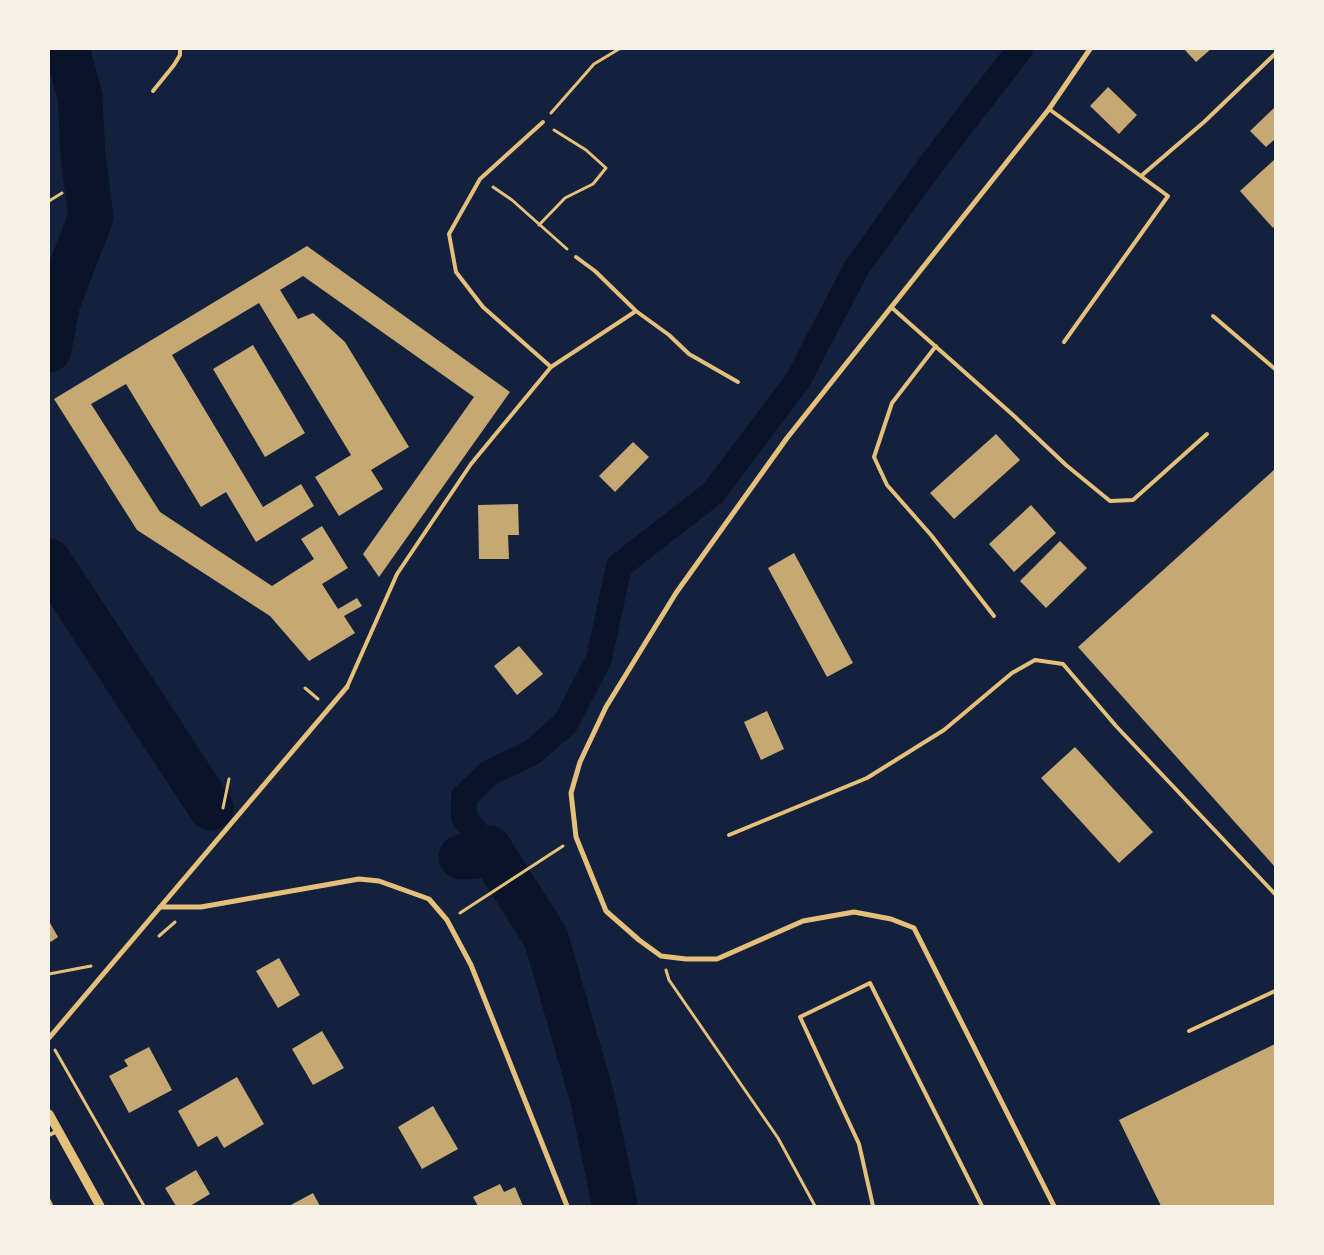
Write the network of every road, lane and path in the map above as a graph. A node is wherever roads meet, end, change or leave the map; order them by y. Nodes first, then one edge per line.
1 (180, 49) edge
2 (619, 49) edge
3 (1090, 49) edge
4 (1275, 54) edge
5 (153, 91) dead end
6 (1050, 109) junction
7 (542, 122) junction
8 (1141, 176) junction
9 (480, 178) junction
10 (62, 193) dead end
11 (49, 201) edge
12 (539, 225) junction
13 (576, 257) joint
14 (890, 306) junction
15 (636, 311) junction
16 (1213, 316) dead end
17 (1064, 342) dead end
18 (936, 346) junction
19 (1275, 361) edge
20 (1271, 365) junction
21 (551, 367) junction
22 (1275, 369) edge
23 (738, 382) dead end
24 (1207, 434) dead end
25 (994, 616) dead end
26 (347, 687) joint
27 (305, 688) dead end
28 (322, 702) dead end
29 (229, 779) dead end
30 (222, 813) dead end
31 (729, 835) dead end
32 (576, 837) junction
33 (1275, 894) edge
34 (160, 907) junction
35 (447, 920) junction
36 (661, 956) junction
37 (98, 965) dead end
38 (49, 974) edge
39 (1275, 991) edge
40 (1189, 1031) dead end
41 (49, 1038) edge
42 (52, 1045) dead end
43 (49, 1114) edge
44 (58, 1131) junction
45 (49, 1135) edge
46 (49, 1200) edge
47 (52, 1206) edge
48 (100, 1206) edge
49 (144, 1206) edge
50 (567, 1206) edge
51 (815, 1206) edge
52 (873, 1206) edge
53 (982, 1206) edge
54 (1054, 1206) edge

1 - 5 lane
2 - 7 path
3 - 6 street
4 - 8 lane
6 - 8 lane
6 - 14 street
7 - 9 lane
7 - 12 path
8 - 17 lane
9 - 12 path
9 - 21 lane
10 - 11 path
12 - 13 path
13 - 15 lane
14 - 18 lane
14 - 32 street
15 - 21 lane
15 - 23 lane
16 - 20 lane
18 - 24 lane
18 - 25 lane
19 - 20 lane
20 - 22 lane
21 - 26 lane
26 - 34 street
27 - 28 path
29 - 30 path
31 - 33 lane
32 - 35 path
32 - 36 street
34 - 35 street
34 - 41 street
35 - 50 street
36 - 51 path
36 - 54 street
37 - 38 path
39 - 40 lane
42 - 49 path
43 - 44 street
44 - 45 lane
44 - 48 street
46 - 47 path
52 - 53 lane

